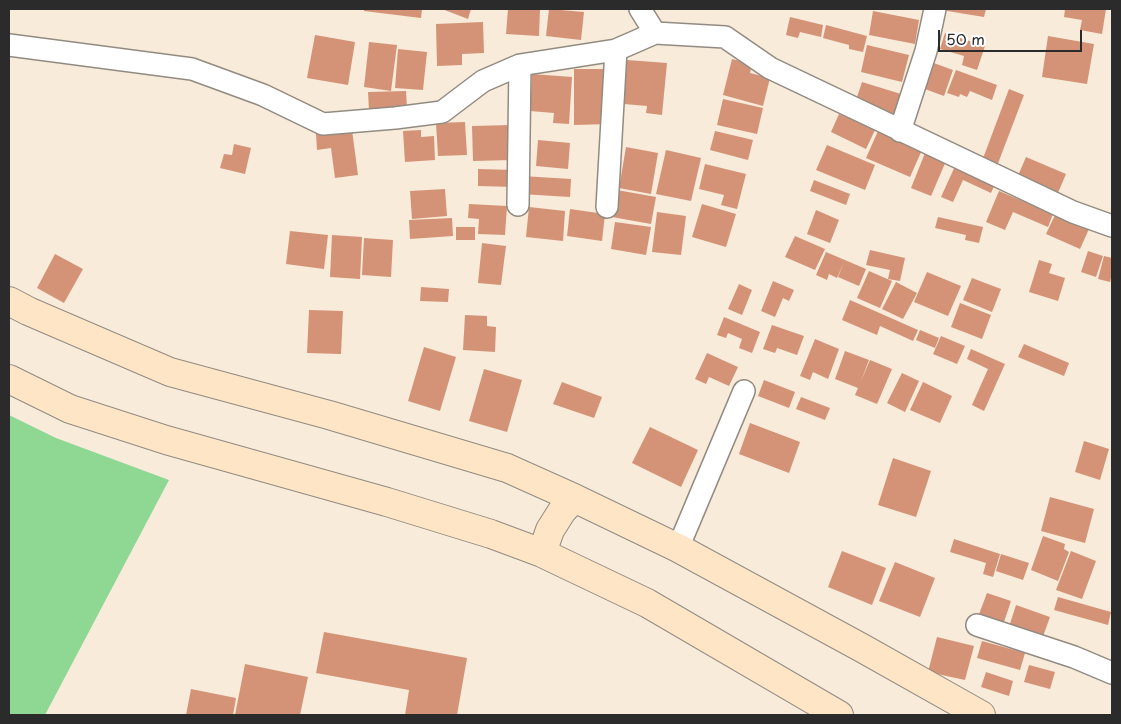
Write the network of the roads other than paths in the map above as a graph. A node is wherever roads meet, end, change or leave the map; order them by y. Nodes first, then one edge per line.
1 (640, 9) edge
2 (934, 9) edge
3 (655, 33) junction
4 (9, 45) edge
5 (616, 50) junction
6 (520, 64) junction
7 (900, 131) junction
8 (518, 205) dead end
9 (607, 207) dead end
10 (1112, 226) edge
11 (9, 301) edge
12 (9, 379) edge
13 (744, 391) dead end
14 (574, 498) junction
15 (678, 548) junction
16 (542, 553) junction
17 (978, 625) dead end
18 (1112, 673) edge
19 (840, 715) edge
20 (981, 715) edge

1 - 3 street
2 - 7 street
3 - 5 street
3 - 7 street
4 - 6 street
5 - 6 street
5 - 9 street
6 - 8 street
7 - 10 street
11 - 14 street
12 - 16 street
13 - 15 street
14 - 15 street
14 - 16 street
15 - 20 street
16 - 19 street
17 - 18 street

